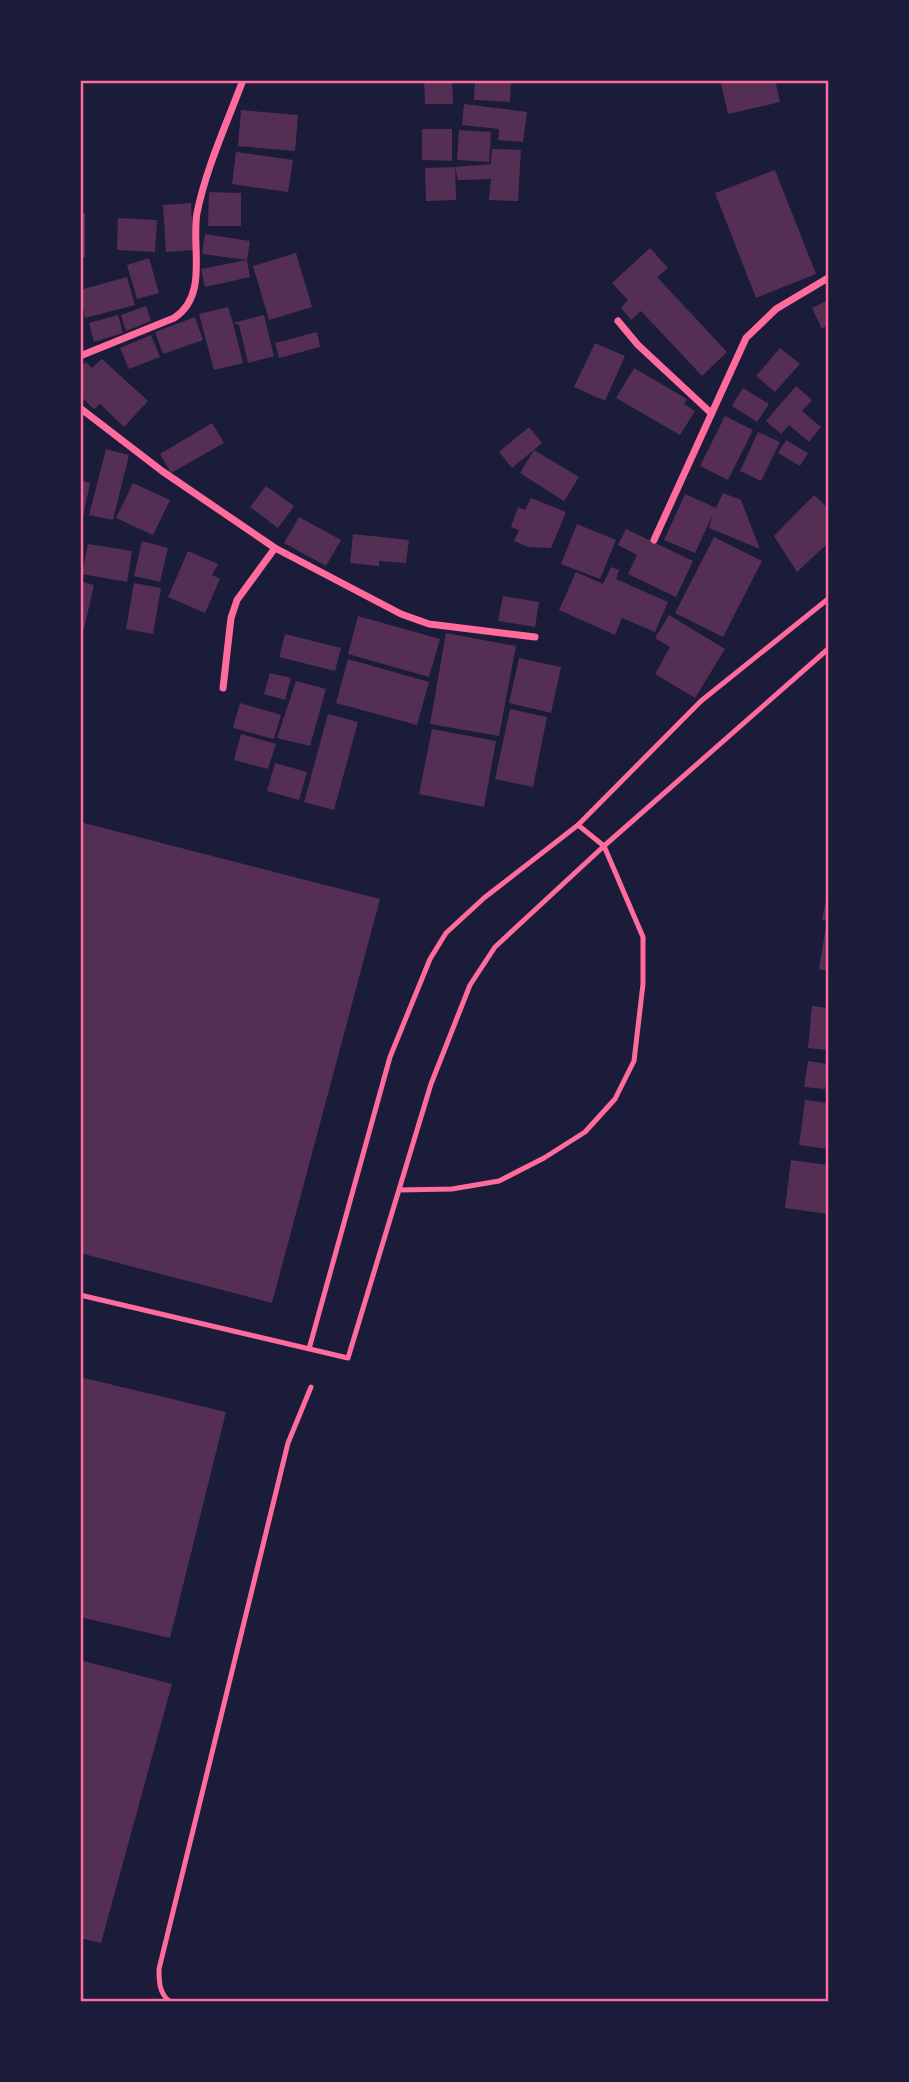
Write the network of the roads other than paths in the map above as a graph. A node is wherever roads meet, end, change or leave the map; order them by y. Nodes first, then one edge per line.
1 (243, 80) edge
2 (828, 278) edge
3 (618, 321) dead end
4 (80, 356) edge
5 (80, 408) edge
6 (711, 413) junction
7 (654, 540) dead end
8 (275, 548) junction
9 (828, 599) edge
10 (535, 637) dead end
11 (828, 649) edge
12 (223, 688) dead end
13 (578, 825) junction
14 (604, 845) junction
15 (398, 1190) junction
16 (80, 1295) edge
17 (309, 1349) junction
18 (311, 1387) dead end
19 (170, 2001) edge

1 - 4 street
2 - 6 street
3 - 6 street
5 - 8 street
6 - 7 street
8 - 10 street
8 - 12 street
9 - 13 lane
11 - 14 lane
13 - 14 lane
13 - 17 lane
14 - 15 lane
14 - 15 lane
15 - 17 lane
16 - 17 lane
18 - 19 lane

